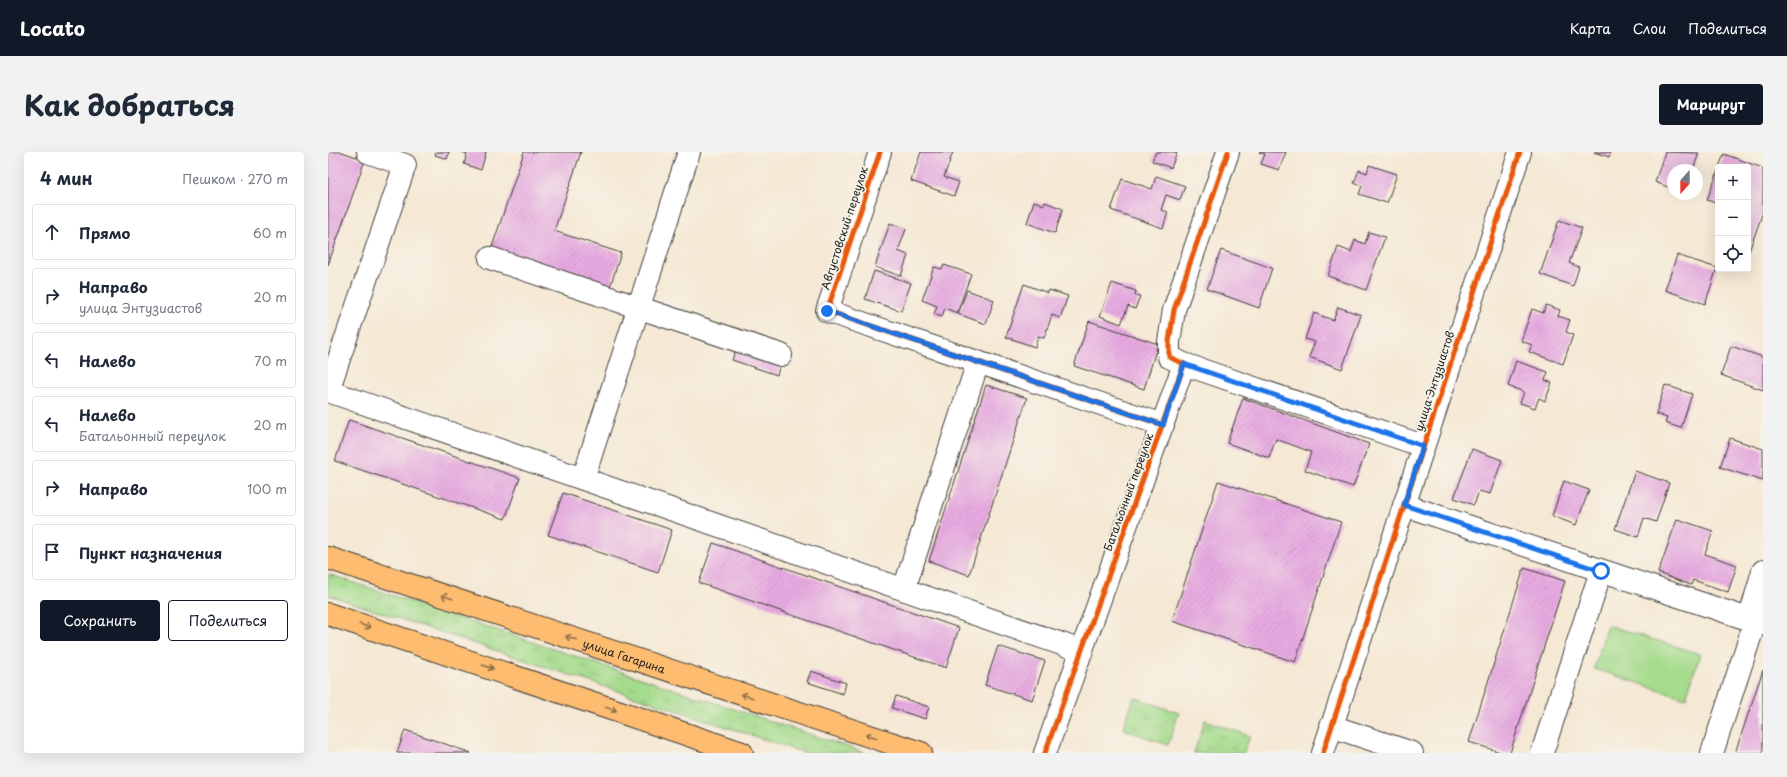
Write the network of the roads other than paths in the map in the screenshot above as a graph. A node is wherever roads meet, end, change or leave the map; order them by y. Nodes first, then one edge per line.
1 (368, 152) edge
2 (689, 152) edge
3 (880, 152) edge
4 (1228, 152) edge
5 (1520, 152) edge
6 (490, 258) dead end
7 (639, 308) junction
8 (781, 355) dead end
9 (978, 362) junction
10 (1184, 364) junction
11 (328, 391) edge
12 (1163, 425) junction
13 (1423, 446) junction
14 (583, 479) junction
15 (1404, 505) junction
16 (328, 558) edge
17 (1601, 571) junction
18 (1763, 571) edge
19 (904, 590) junction
20 (328, 614) edge
21 (1756, 622) edge
22 (1082, 651) junction
23 (1331, 726) junction
24 (742, 753) edge
25 (921, 753) edge
26 (1045, 753) edge
27 (1323, 753) edge
28 (1412, 753) edge
29 (1542, 753) edge
30 (1712, 753) edge

1 - 11 street
2 - 7 street
3 - 9 street, Августовский переулок
4 - 10 street
5 - 13 street, улица Энтузиастов
6 - 7 street
7 - 8 street
7 - 14 street
9 - 12 street
9 - 19 street
10 - 12 street, Батальонный переулок
10 - 13 street
11 - 14 street
12 - 22 street, Батальонный переулок
13 - 15 street, улица Энтузиастов
14 - 19 street
15 - 17 street
15 - 23 street, улица Энтузиастов
25 -> 16 main road, улица Гагарина
17 - 21 street
17 - 29 street
18 - 21 street
19 - 22 street
20 -> 24 main road
21 - 30 street
22 - 26 street, Батальонный переулок
23 - 27 street, улица Энтузиастов
23 - 28 street

